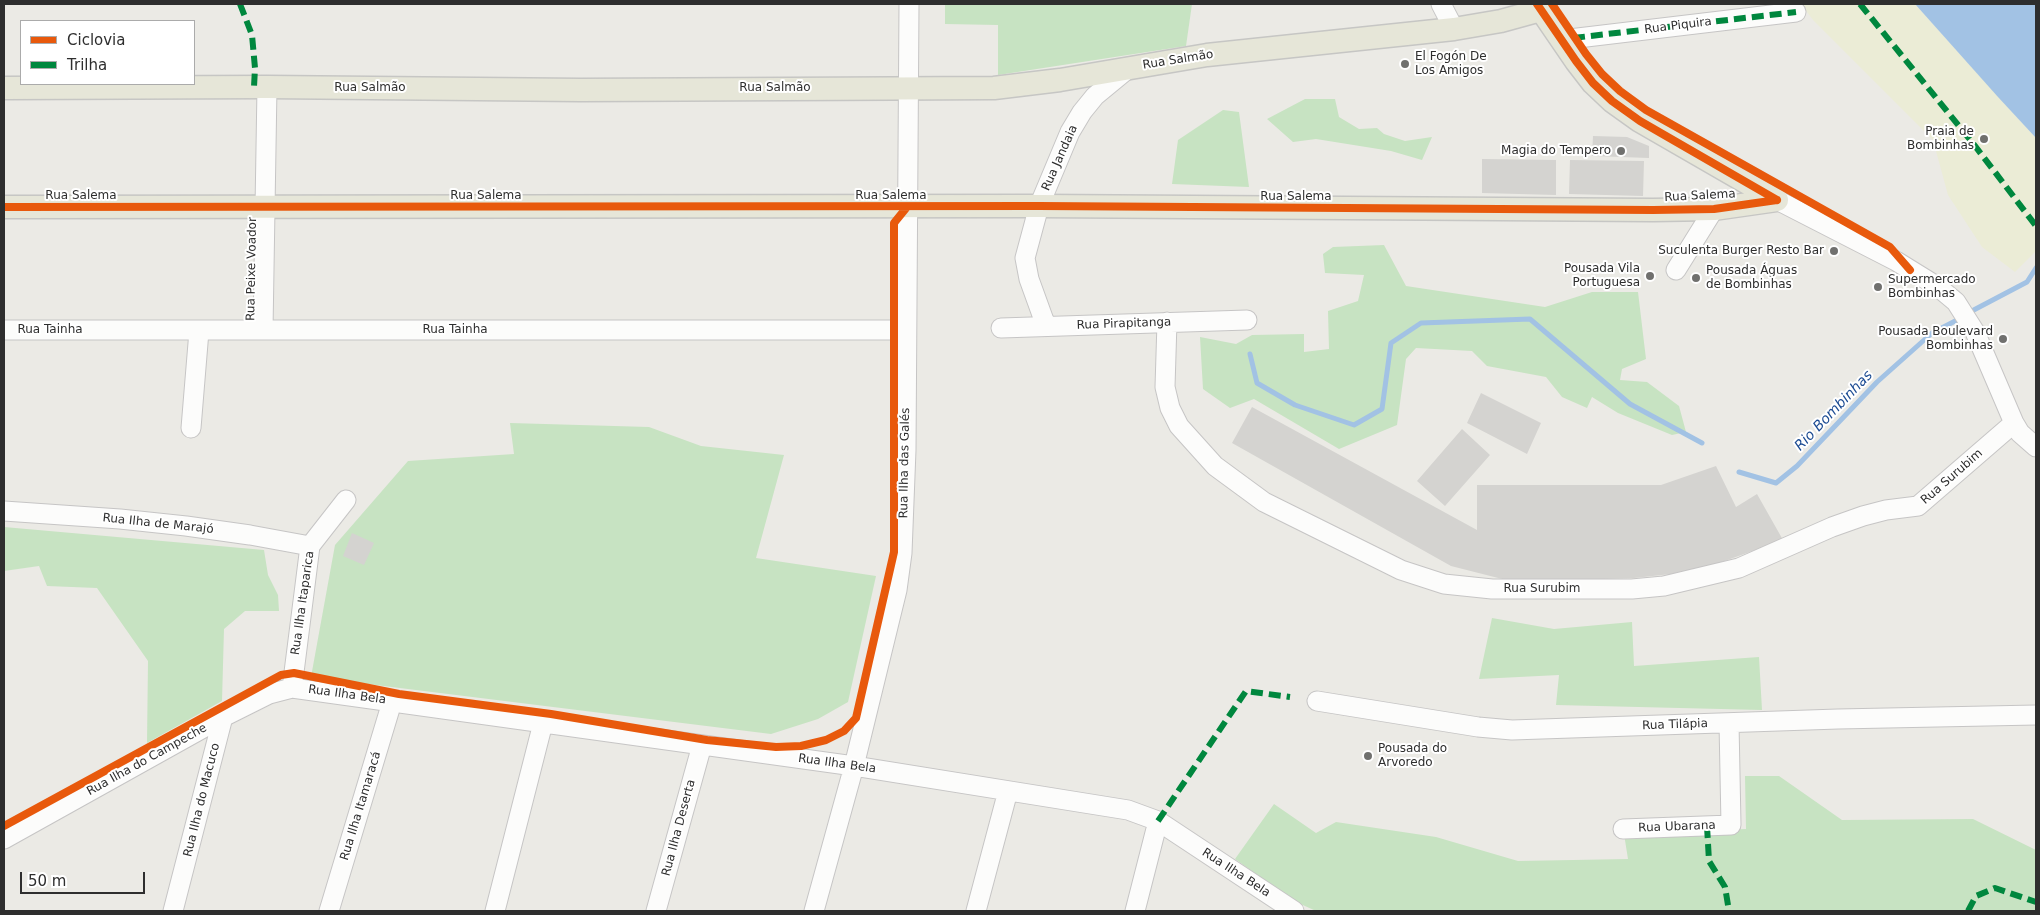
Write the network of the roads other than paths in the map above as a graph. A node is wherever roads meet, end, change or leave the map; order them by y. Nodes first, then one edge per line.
1 (909, 4) edge
2 (1441, 4) edge
3 (1539, 7) edge
4 (1796, 12) dead end
5 (1454, 29) junction
6 (1561, 40) junction
7 (1130, 67) junction
8 (267, 87) junction
9 (4, 88) edge
10 (908, 88) junction
11 (1777, 200) junction
12 (1039, 206) junction
13 (4, 207) edge
14 (265, 207) junction
15 (907, 207) junction
16 (1714, 209) junction
17 (1676, 270) dead end
18 (1247, 320) dead end
19 (1168, 322) junction
20 (1046, 326) junction
21 (1002, 328) dead end
22 (4, 330) edge
23 (263, 330) junction
24 (906, 330) junction
25 (199, 331) junction
26 (2014, 423) junction
27 (191, 428) dead end
28 (2036, 447) edge
29 (346, 500) dead end
30 (4, 511) edge
31 (310, 546) junction
32 (292, 688) junction
33 (1317, 701) dead end
34 (392, 702) junction
35 (2036, 716) edge
36 (223, 718) junction
37 (543, 722) junction
38 (1729, 723) junction
39 (702, 745) junction
40 (854, 766) junction
41 (1008, 791) junction
42 (1158, 821) junction
43 (1624, 829) dead end
44 (4, 838) edge
45 (173, 911) edge
46 (329, 911) edge
47 (495, 911) edge
48 (656, 911) edge
49 (814, 911) edge
50 (976, 911) edge
51 (1135, 911) edge
52 (1294, 911) edge

1 - 10 street, Rua Ilha das Galés
2 - 5 street
3 - 5 main road, Rua Salmão
3 - 6 main road
4 - 6 street, Rua Piquira
5 - 7 main road, Rua Salmão
6 - 11 main road
7 - 10 main road, Rua Salmão
7 - 12 street, Rua Jandaia
8 - 9 main road, Rua Salmão
8 - 10 main road, Rua Salmão
8 - 14 street, Rua Peixe Voador
10 - 15 street, Rua Ilha das Galés
11 - 16 main road, Rua Salema
11 - 26 street
12 - 15 main road, Rua Salema
12 - 16 main road, Rua Salema
12 - 20 street, Rua Jandaia
13 - 14 main road, Rua Salema
14 - 15 main road, Rua Salema
14 - 23 street, Rua Peixe Voador
15 - 24 street, Rua Ilha das Galés
16 - 17 street
18 - 19 street, Rua Pirapitanga
19 - 20 street, Rua Pirapitanga
19 - 26 street, Rua Surubim
20 - 21 street, Rua Pirapitanga
22 - 25 street, Rua Tainha
23 - 24 street, Rua Tainha
23 - 25 street, Rua Tainha
24 - 40 street, Rua Ilha das Galés
25 - 27 street
26 - 28 street
29 - 31 street, Rua Ilha Itaparica
30 - 31 street, Rua Ilha de Marajó
31 - 32 street, Rua Ilha Itaparica
32 - 34 street, Rua Ilha Bela
32 - 36 street, Rua Ilha do Campeche
33 - 38 street, Rua Tilápia
34 - 37 street, Rua Ilha Bela
34 - 46 street, Rua Ilha Itamaracá
35 - 38 street, Rua Tilápia
36 - 44 street, Rua Ilha do Campeche
36 - 45 street, Rua Ilha do Macuco
37 - 39 street, Rua Ilha Bela
37 - 47 street
38 - 43 street, Rua Ubarana
39 - 40 street, Rua Ilha Bela
39 - 48 street, Rua Ilha Deserta
40 - 41 street, Rua Ilha Bela
40 - 49 street, Rua Ilha das Galés
41 - 42 street, Rua Ilha Bela
41 - 50 street
42 - 51 street
42 - 52 street, Rua Ilha Bela

